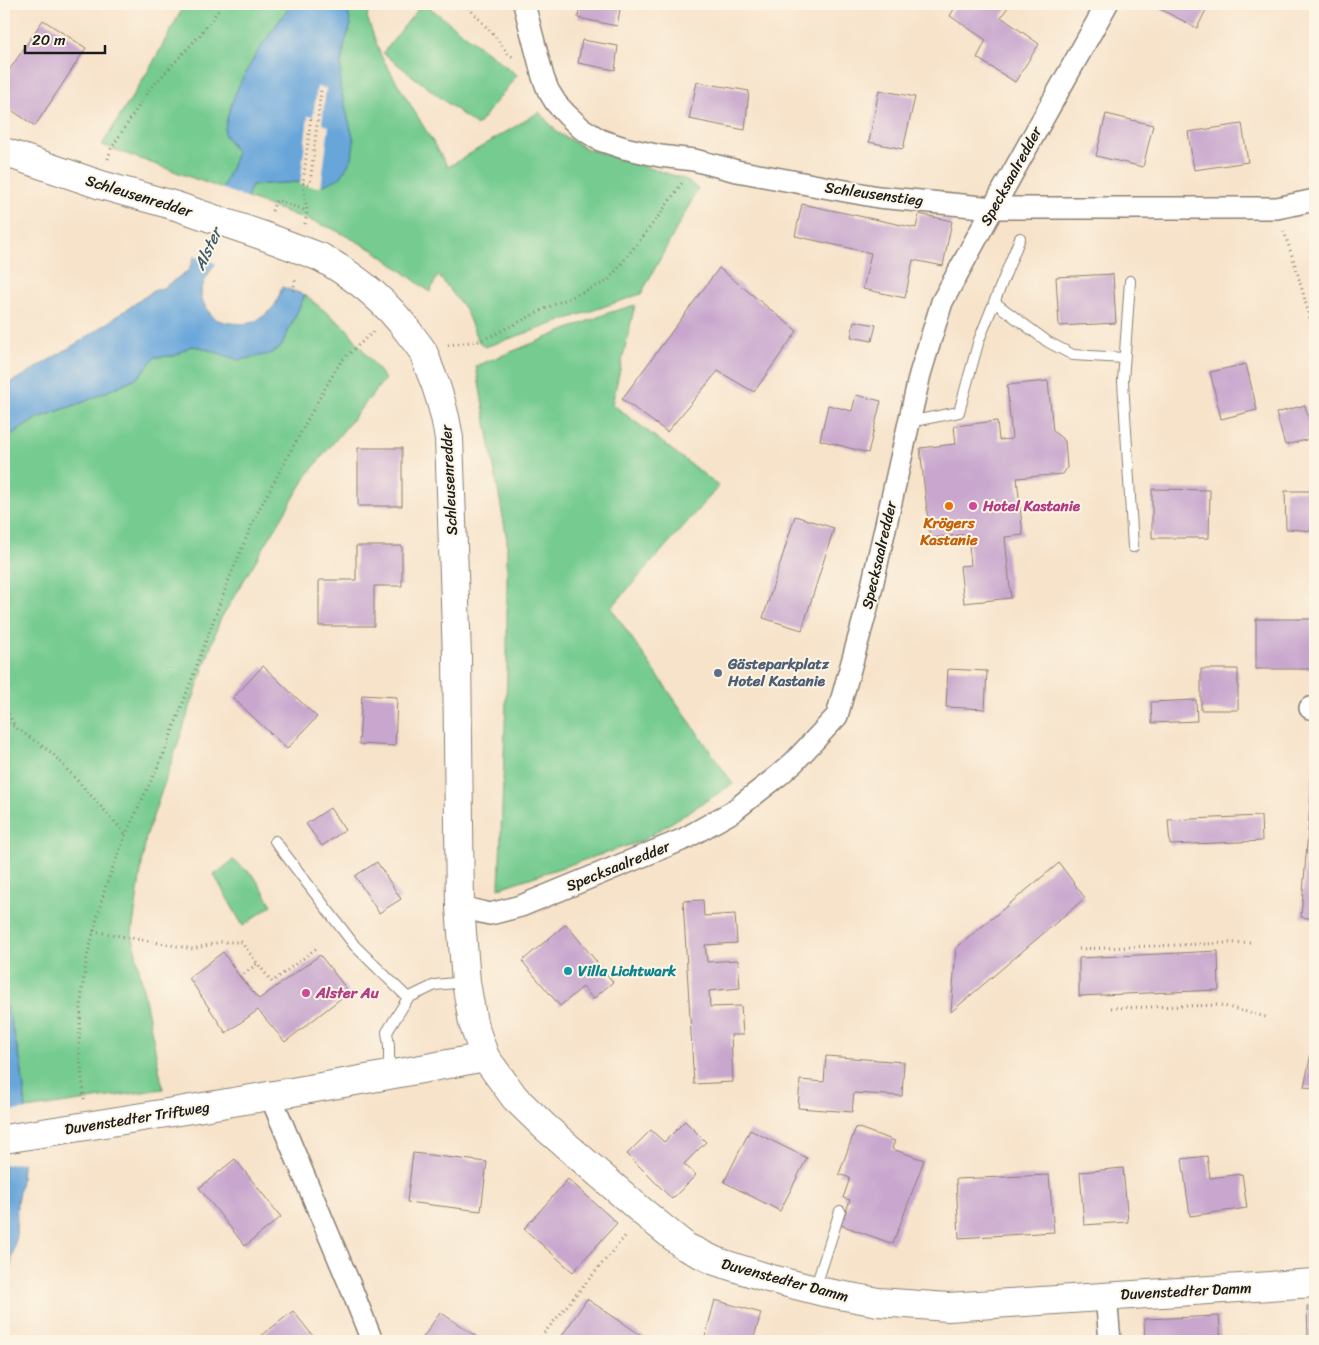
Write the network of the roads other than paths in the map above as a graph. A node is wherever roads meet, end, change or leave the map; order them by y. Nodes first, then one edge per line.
1 (524, 4) edge
2 (1107, 4) edge
3 (4, 152) edge
4 (1315, 200) edge
5 (993, 208) junction
6 (1020, 238) dead end
7 (1130, 281) dead end
8 (994, 302) junction
9 (1124, 358) junction
10 (909, 422) junction
11 (1133, 547) dead end
12 (275, 841) dead end
13 (460, 907) junction
14 (466, 982) junction
15 (408, 998) junction
16 (485, 1057) junction
17 (389, 1075) junction
18 (270, 1095) junction
19 (4, 1139) edge
20 (840, 1211) dead end
21 (1315, 1283) edge
22 (815, 1290) junction
23 (1106, 1296) junction
24 (372, 1341) edge
25 (1110, 1341) edge

1 - 5 street, Schleusenstieg
2 - 5 street, Specksaalredder
3 - 13 street, Schleusenredder, bridge
4 - 5 street, Schleusenstieg
5 - 10 street, Specksaalredder
6 - 8 lane
7 - 9 lane
8 - 9 lane
8 - 10 lane
9 - 11 lane
10 - 13 street, Specksaalredder
12 - 15 lane
13 - 14 street, Duvenstedter Damm
14 - 15 lane
14 - 16 street, Duvenstedter Damm
15 - 17 lane
16 - 17 street, Duvenstedter Triftweg
16 - 22 street, Duvenstedter Damm
17 - 18 street, Duvenstedter Triftweg
18 - 19 street, Duvenstedter Triftweg
18 - 24 street
20 - 22 lane
21 - 23 street, Duvenstedter Damm
22 - 23 street, Duvenstedter Damm
23 - 25 street

